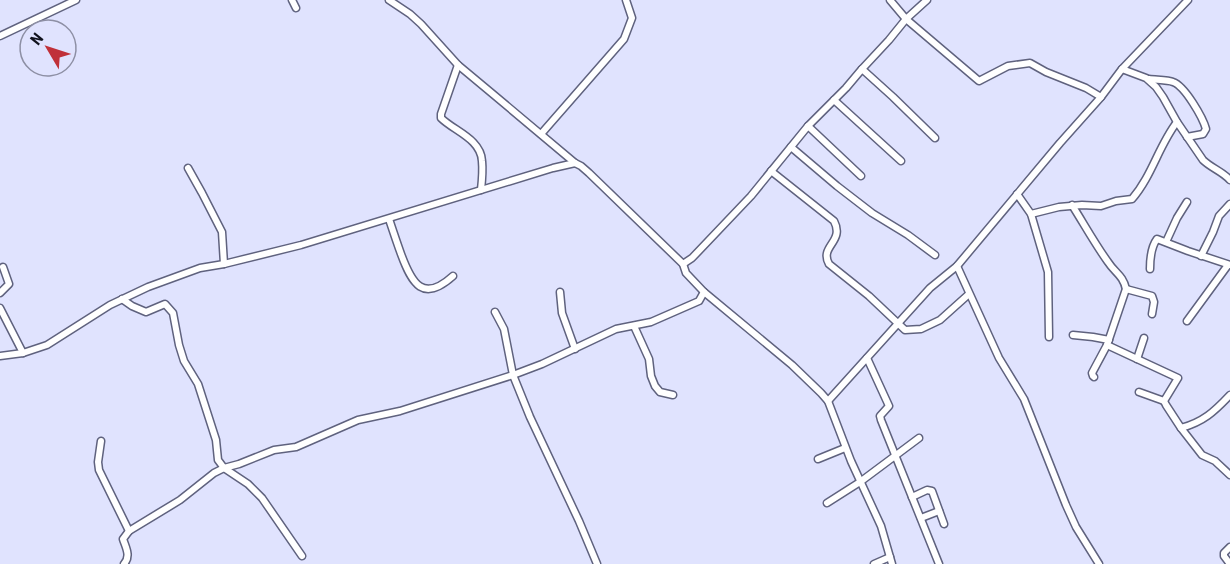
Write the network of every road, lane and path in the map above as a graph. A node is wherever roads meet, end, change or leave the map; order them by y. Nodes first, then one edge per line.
1 (76, 0) edge
2 (292, 0) edge
3 (389, 0) edge
4 (626, 0) edge
5 (890, 0) edge
6 (927, 0) edge
7 (1188, 0) edge
8 (296, 8) dead end
9 (906, 19) junction
10 (0, 36) edge
11 (458, 65) junction
12 (862, 69) junction
13 (1122, 69) junction
14 (1146, 78) junction
15 (1101, 97) junction
16 (834, 100) junction
17 (1177, 122) junction
18 (808, 126) junction
19 (540, 134) junction
20 (1187, 137) junction
21 (936, 138) dead end
22 (791, 147) junction
23 (901, 161) dead end
24 (575, 163) junction
25 (188, 168) dead end
26 (771, 171) junction
27 (861, 176) dead end
28 (1230, 180) edge
29 (481, 190) junction
30 (1017, 194) junction
31 (1187, 202) dead end
32 (1230, 204) edge
33 (1072, 205) junction
34 (1031, 214) junction
35 (389, 219) junction
36 (1166, 242) junction
37 (934, 255) dead end
38 (1202, 256) junction
39 (224, 264) junction
40 (683, 264) junction
41 (1229, 265) edge
42 (957, 266) junction
43 (3, 267) dead end
44 (1150, 269) dead end
45 (453, 276) dead end
46 (1126, 289) junction
47 (560, 292) dead end
48 (704, 292) junction
49 (0, 293) edge
50 (969, 294) junction
51 (122, 299) junction
52 (0, 308) edge
53 (495, 312) dead end
54 (1152, 314) dead end
55 (1187, 321) dead end
56 (899, 324) junction
57 (634, 326) junction
58 (1073, 334) dead end
59 (1048, 337) dead end
60 (1144, 338) dead end
61 (1108, 343) junction
62 (575, 349) junction
63 (23, 353) junction
64 (0, 356) edge
65 (867, 358) junction
66 (1137, 359) junction
67 (513, 375) junction
68 (1094, 377) dead end
69 (1139, 392) dead end
70 (673, 395) dead end
71 (1230, 395) edge
72 (828, 401) junction
73 (1164, 401) junction
74 (1180, 428) junction
75 (919, 438) dead end
76 (101, 441) dead end
77 (845, 447) junction
78 (895, 455) junction
79 (818, 459) dead end
80 (224, 468) junction
81 (1230, 475) edge
82 (860, 482) junction
83 (912, 497) junction
84 (827, 503) dead end
85 (939, 511) junction
86 (921, 518) junction
87 (944, 524) dead end
88 (129, 531) junction
89 (1230, 547) edge
90 (302, 556) dead end
91 (890, 557) junction
92 (128, 562) edge
93 (597, 564) edge
94 (874, 564) edge
95 (892, 564) edge
96 (939, 564) edge
97 (1099, 564) edge
98 (1230, 564) edge

1 - 10 street
2 - 8 street
3 - 11 street
4 - 19 street
5 - 9 street
6 - 9 street
7 - 13 street
9 - 12 street
9 - 15 street
11 - 19 street
11 - 29 street
12 - 16 street
12 - 21 street
13 - 14 street
13 - 15 street
14 - 17 street
14 - 20 street
15 - 30 street
16 - 18 street
16 - 23 street
17 - 20 street
17 - 33 street
18 - 22 street
18 - 27 street
19 - 24 street
20 - 28 street
22 - 26 street
22 - 37 street
24 - 29 street
24 - 40 street
25 - 39 street
26 - 40 street
26 - 56 street
29 - 35 street
30 - 34 street
30 - 42 street
31 - 36 street
32 - 38 street
33 - 34 street
33 - 46 street
34 - 59 street
35 - 39 street
35 - 45 street
36 - 38 street
36 - 44 street
38 - 41 street
39 - 51 street
40 - 48 street
41 - 55 street
42 - 50 street
42 - 56 street
43 - 49 street
46 - 54 street
46 - 61 street
47 - 62 street
48 - 57 street
48 - 72 street
50 - 56 street
50 - 97 street
51 - 63 street
51 - 80 street
52 - 63 street
53 - 67 street
56 - 65 street
57 - 62 street
57 - 70 street
58 - 61 street
60 - 66 street
61 - 66 street
61 - 68 street
62 - 67 street
63 - 64 street
65 - 72 street
65 - 78 street
66 - 73 street
67 - 80 street
67 - 93 street
69 - 73 street
71 - 74 street
72 - 77 street
73 - 74 street
74 - 81 street
75 - 78 street
76 - 88 street
77 - 79 street
77 - 82 street
78 - 82 street
78 - 83 street
80 - 88 street
80 - 90 street
82 - 84 street
82 - 91 street
83 - 85 street
83 - 86 street
85 - 86 street
85 - 87 street
86 - 96 street
88 - 92 street
89 - 98 street
91 - 94 street
91 - 95 street

